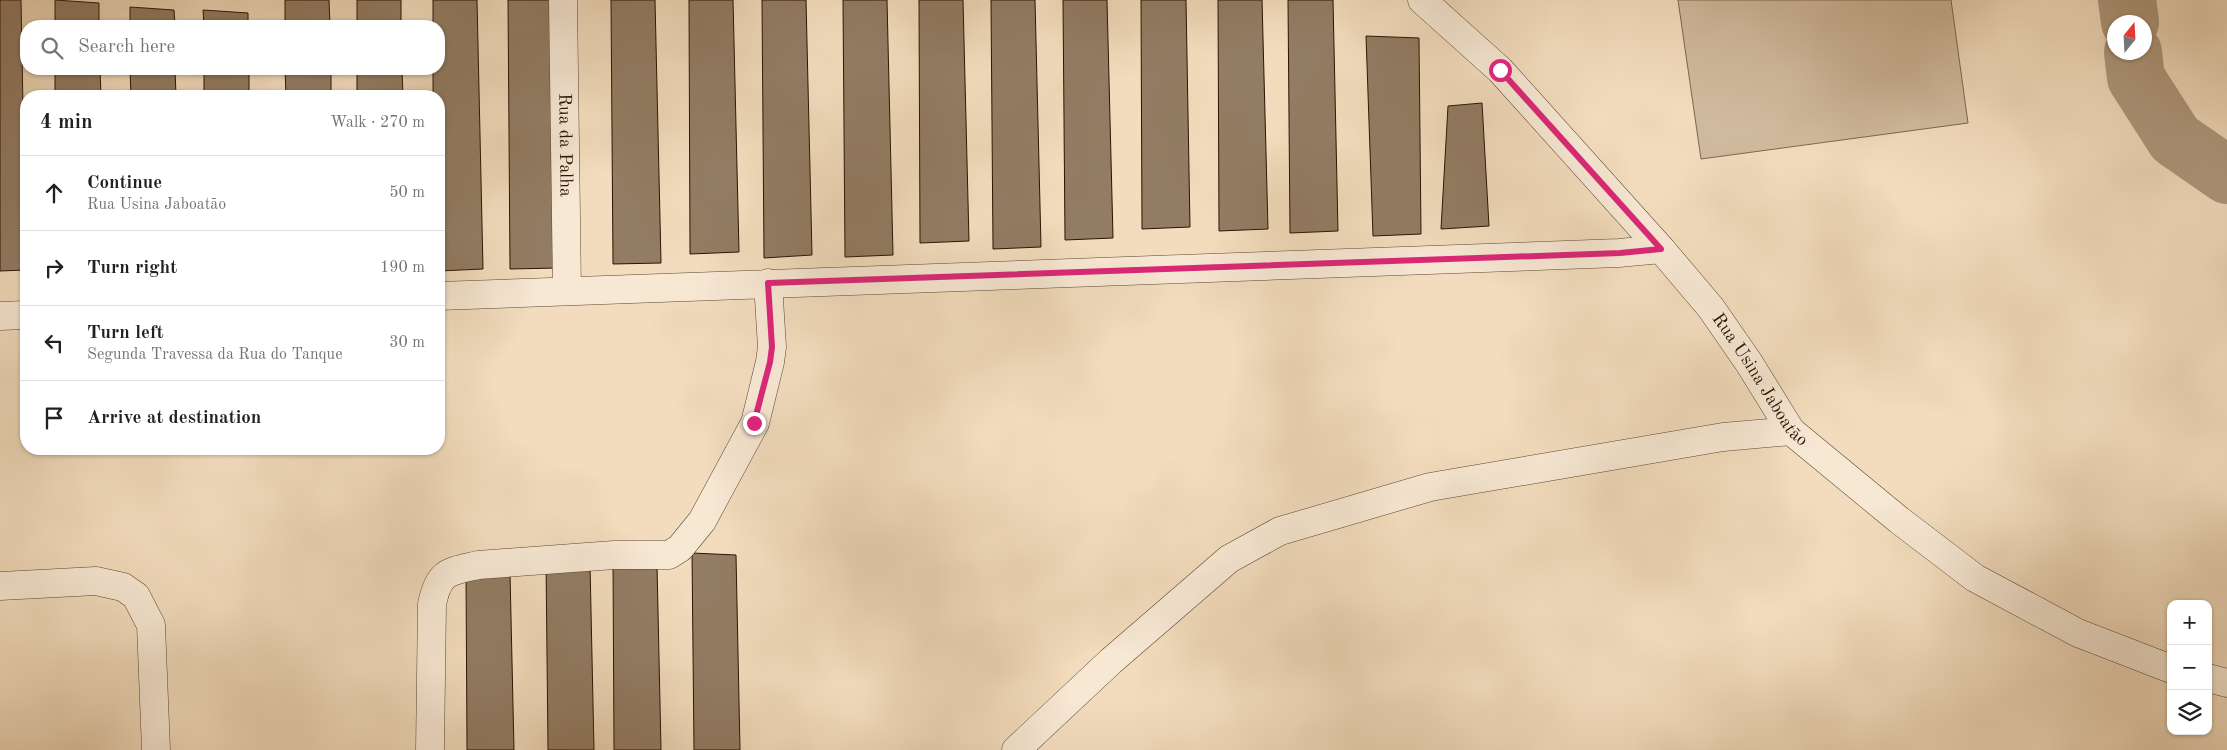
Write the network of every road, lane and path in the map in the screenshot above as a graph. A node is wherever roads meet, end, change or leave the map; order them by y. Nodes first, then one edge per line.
1 (563, 0) edge
2 (1422, 0) edge
3 (1661, 249) junction
4 (768, 283) junction
5 (567, 290) junction
6 (445, 296) edge
7 (20, 315) edge
8 (0, 316) edge
9 (1791, 430) junction
10 (0, 586) edge
11 (2167, 667) edge
12 (2212, 679) edge
13 (2227, 683) edge
14 (156, 750) edge
15 (430, 750) edge
16 (1016, 750) edge

1 - 5 street, Rua da Palha
2 - 3 street, Rua Usina Jaboatão
3 - 4 street
3 - 9 street, Rua Usina Jaboatão
4 - 5 street
4 - 15 street
5 - 6 street
7 - 8 street
9 - 11 street, Rua Usina Jaboatão
9 - 16 street
10 - 14 street
12 - 13 street

